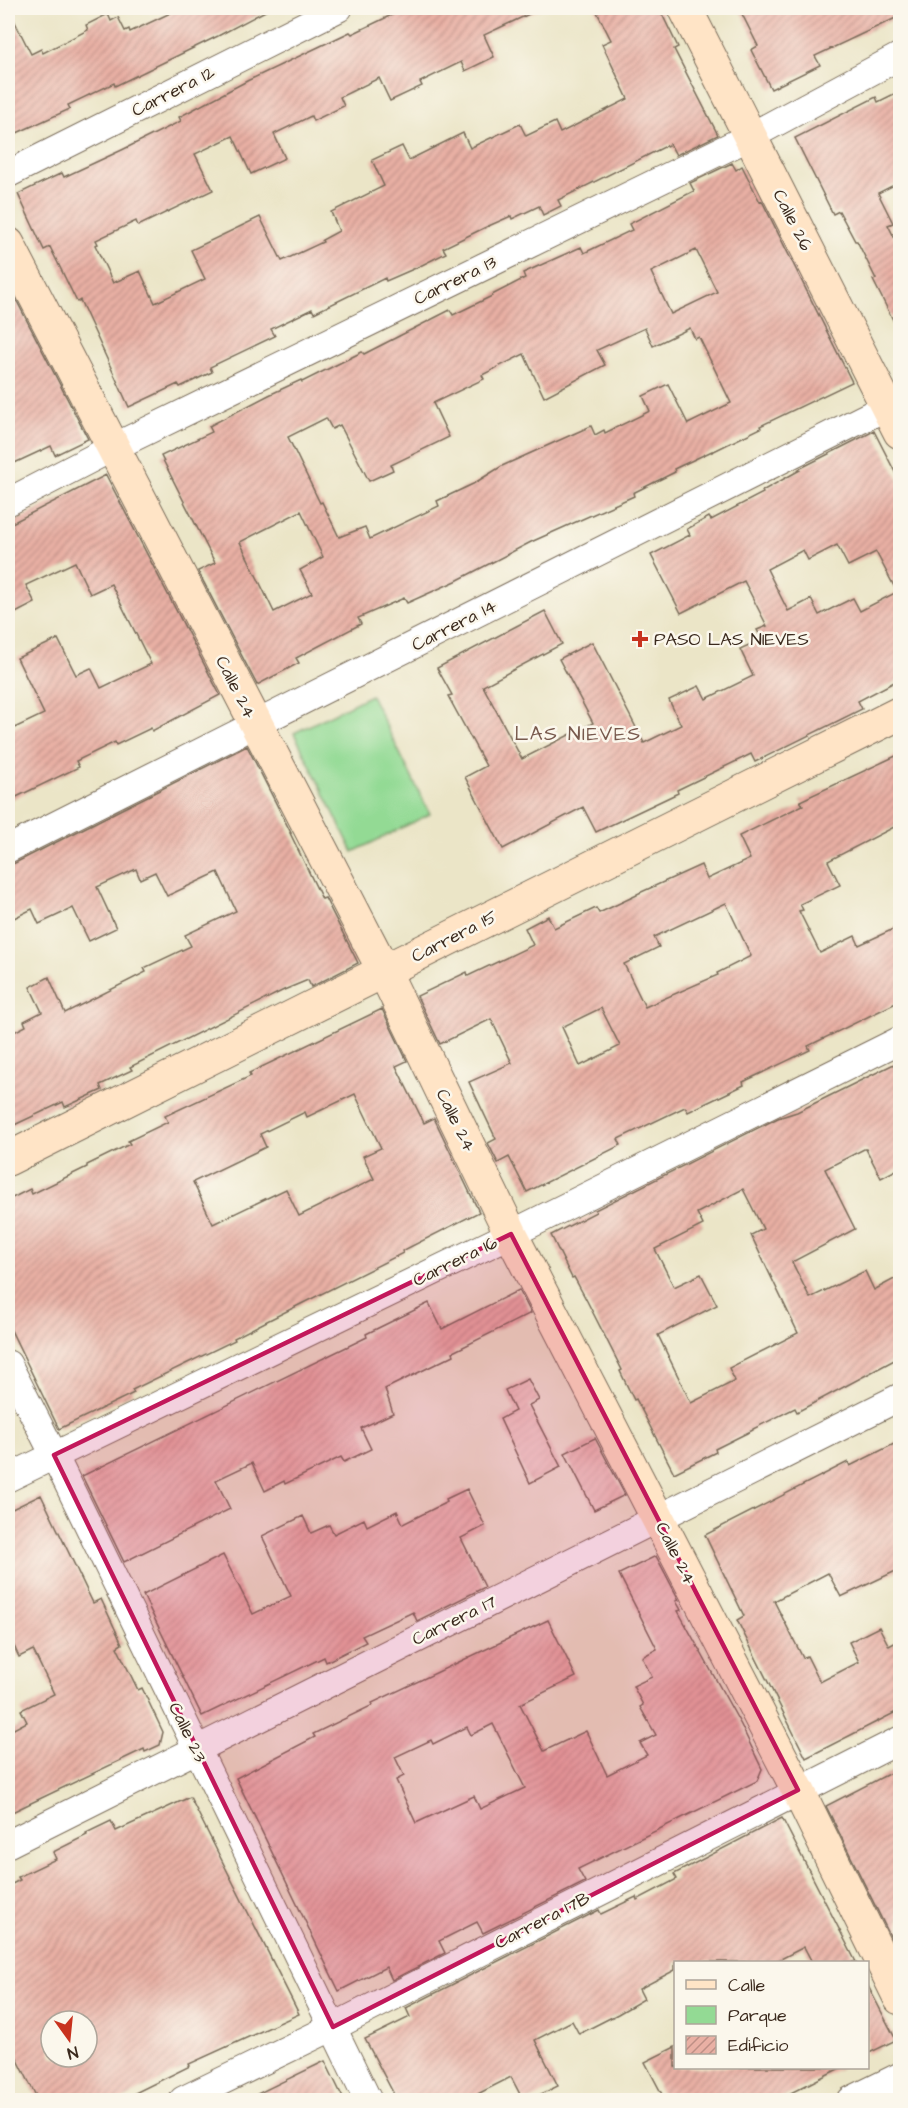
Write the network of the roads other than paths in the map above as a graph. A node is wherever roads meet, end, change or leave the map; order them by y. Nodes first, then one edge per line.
1 (339, 8) edge
2 (686, 8) edge
3 (900, 56) edge
4 (751, 136) junction
5 (8, 174) edge
6 (8, 244) edge
7 (896, 413) edge
8 (114, 447) junction
9 (8, 502) edge
10 (900, 713) edge
11 (255, 725) junction
12 (8, 849) edge
13 (384, 971) junction
14 (900, 1040) edge
15 (8, 1159) edge
16 (511, 1233) junction
17 (8, 1364) edge
18 (900, 1397) edge
19 (54, 1455) junction
20 (8, 1479) edge
21 (658, 1517) junction
22 (900, 1740) edge
23 (196, 1748) junction
24 (798, 1790) junction
25 (8, 1844) edge
26 (900, 1998) edge
27 (333, 2027) junction
28 (900, 2076) edge
29 (183, 2100) edge
30 (368, 2100) edge
31 (851, 2100) edge

1 - 5 street, Carrera 12
2 - 4 street, Calle 26
3 - 4 street, Carrera 13
4 - 7 street, Calle 26
4 - 8 street, Carrera 13
6 - 8 street, Calle 24
7 - 11 street, Carrera 14
8 - 9 street, Carrera 13
8 - 11 street, Calle 24
10 - 13 street, Carrera 15
11 - 12 street, Carrera 14
11 - 13 street, Calle 24
13 - 15 street, Carrera 15
13 - 16 street, Calle 24
14 - 16 street, Carrera 16
16 - 19 street, Carrera 16
16 - 21 street, Calle 24
17 - 19 street, Calle 23
18 - 21 street, Carrera 17
19 - 20 street, Carrera 16
19 - 23 street, Calle 23
21 - 23 street, Carrera 17
21 - 24 street, Calle 24
22 - 24 street, Carrera 17B
23 - 25 street, Carrera 17
23 - 27 street, Calle 23
24 - 26 street, Calle 24
24 - 27 street, Carrera 17B
27 - 29 street, Carrera 17B
27 - 30 street, Calle 23
28 - 31 street

